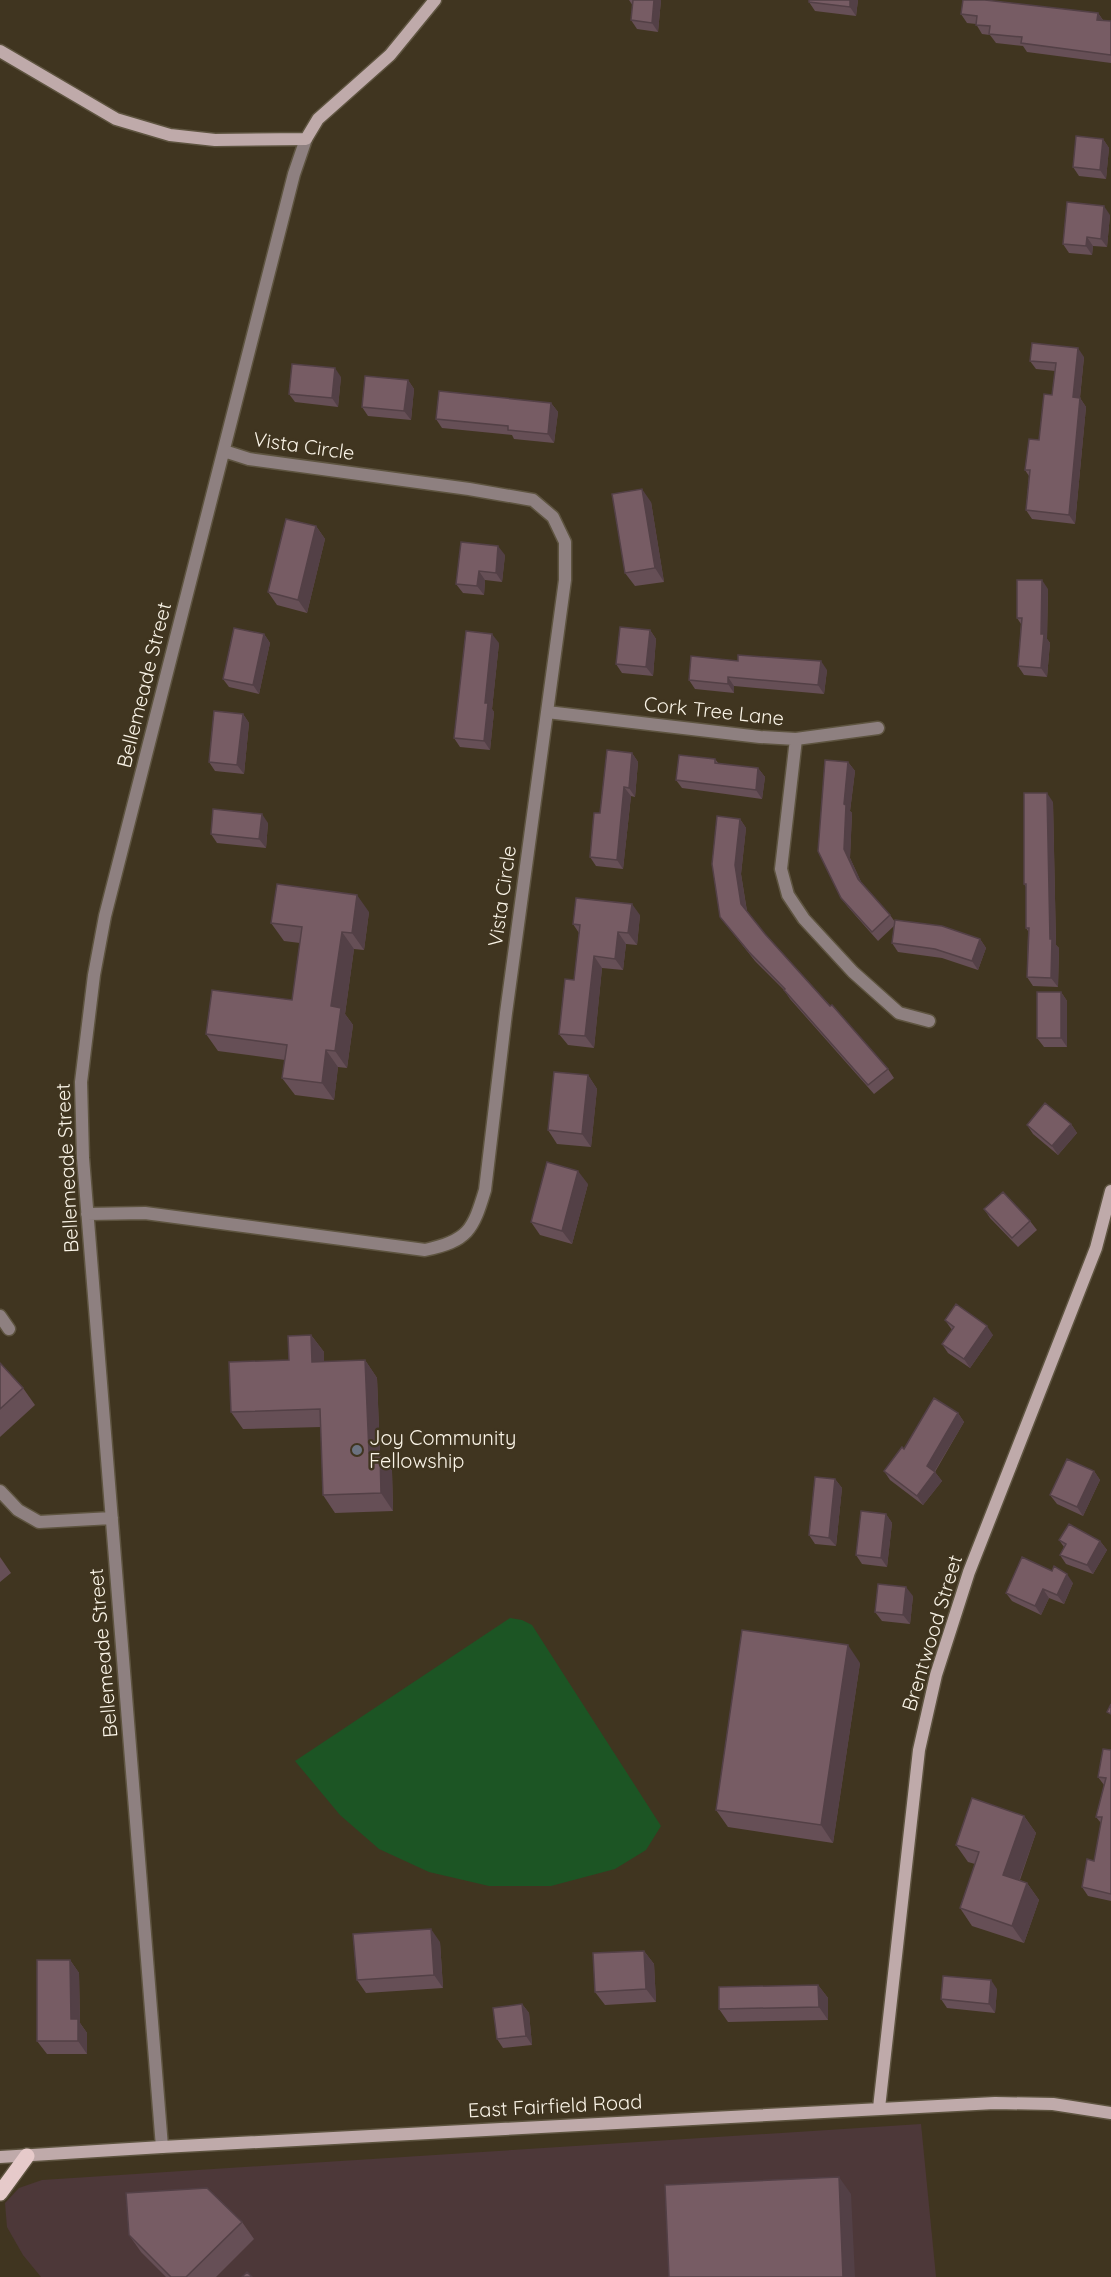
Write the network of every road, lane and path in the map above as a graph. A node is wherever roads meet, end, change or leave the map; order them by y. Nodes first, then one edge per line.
1 (435, 0) edge
2 (0, 51) edge
3 (306, 140) junction
4 (224, 451) junction
5 (547, 712) junction
6 (878, 728) dead end
7 (796, 739) junction
8 (929, 1021) dead end
9 (1111, 1191) edge
10 (87, 1214) junction
11 (0, 1316) edge
12 (9, 1329) dead end
13 (0, 1491) edge
14 (112, 1518) junction
15 (879, 2108) junction
16 (1111, 2113) edge
17 (162, 2147) junction
18 (27, 2156) junction
19 (0, 2157) edge
20 (0, 2193) edge

1 - 3 main road
2 - 3 main road
3 - 4 street, Bellemeade Street
4 - 5 street, Vista Circle
4 - 10 street, Bellemeade Street
5 - 7 street, Cork Tree Lane
5 - 10 street, Vista Circle
6 - 7 street, Cork Tree Lane
7 - 8 street
9 - 15 main road, Brentwood Street
10 - 14 street, Bellemeade Street
11 - 12 street
13 - 14 street
14 - 17 street, Bellemeade Street
15 - 16 main road, East Fairfield Road
15 - 17 main road, East Fairfield Road
17 - 18 main road, East Fairfield Road
18 - 19 main road, East Fairfield Road
18 - 20 main road

